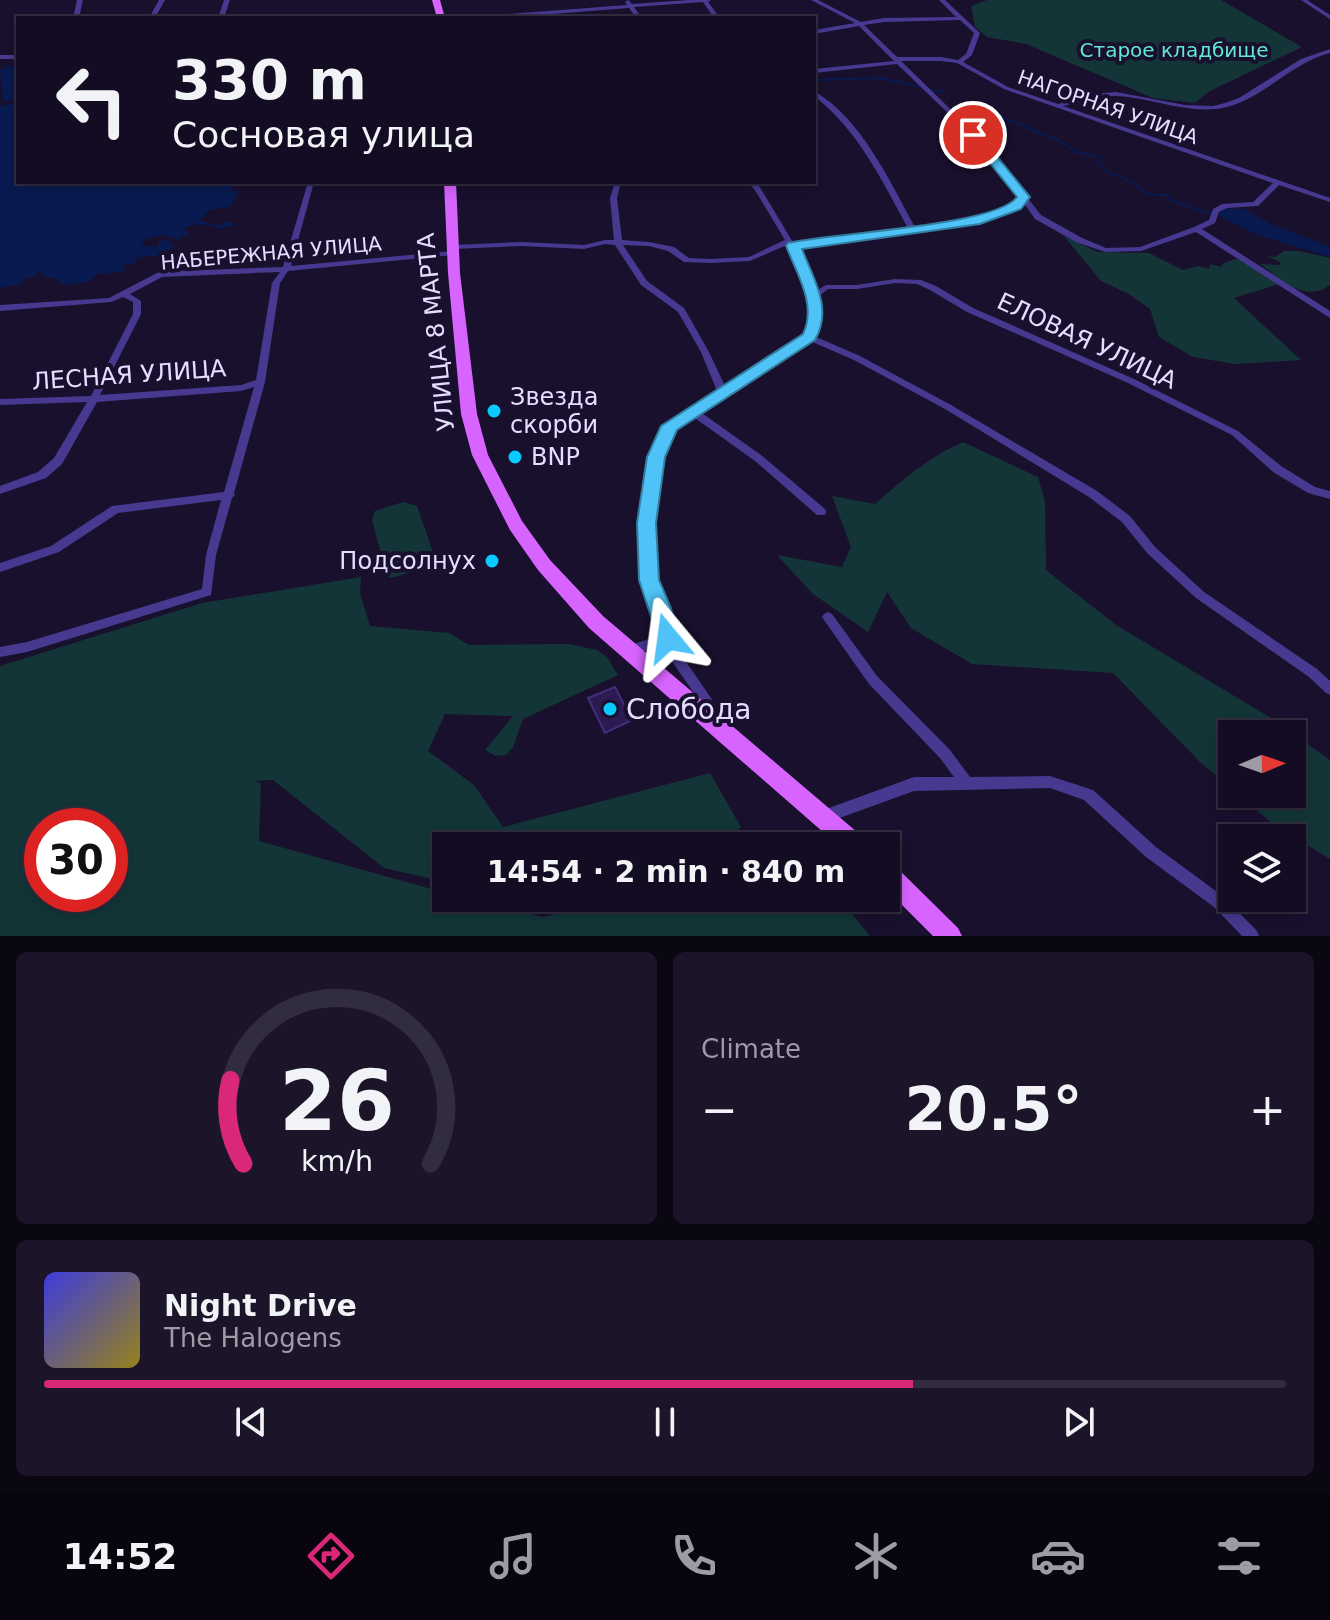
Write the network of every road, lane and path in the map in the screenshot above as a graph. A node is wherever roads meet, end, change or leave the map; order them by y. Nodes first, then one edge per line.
1 (706, 0) edge
2 (814, 0) edge
3 (942, 0) edge
4 (1304, 0) edge
5 (629, 2) edge
6 (500, 16) edge
7 (1330, 17) edge
8 (960, 18) junction
9 (859, 23) junction
10 (816, 32) edge
11 (1330, 51) edge
12 (896, 60) junction
13 (959, 62) junction
14 (816, 71) edge
15 (816, 95) edge
16 (1046, 103) junction
17 (1278, 182) junction
18 (310, 184) edge
19 (450, 184) edge
20 (617, 184) edge
21 (754, 184) edge
22 (1024, 197) junction
23 (1330, 200) edge
24 (1012, 210) junction
25 (1035, 213) junction
26 (1197, 229) junction
27 (913, 230) junction
28 (618, 243) junction
29 (791, 243) junction
30 (453, 250) junction
31 (286, 269) junction
32 (806, 280) junction
33 (826, 287) junction
34 (126, 295) junction
35 (813, 297) junction
36 (0, 308) edge
37 (1330, 315) edge
38 (809, 337) junction
39 (260, 382) junction
40 (723, 393) junction
41 (94, 399) junction
42 (0, 402) edge
43 (693, 412) junction
44 (0, 490) edge
45 (230, 495) junction
46 (1330, 495) edge
47 (821, 512) dead end
48 (0, 568) edge
49 (828, 617) dead end
50 (668, 638) junction
51 (629, 651) junction
52 (0, 652) edge
53 (1330, 689) edge
54 (707, 702) dead end
55 (967, 784) junction
56 (823, 817) junction
57 (840, 832) edge
58 (900, 887) edge
59 (950, 936) edge
60 (1252, 936) edge

1 - 5 street
2 - 9 street
3 - 8 street
4 - 7 street
5 - 6 street
8 - 9 street
8 - 13 street
9 - 10 street
9 - 12 street
11 - 16 street
12 - 13 street
12 - 14 street
12 - 22 street
13 - 16 street, НАГОРНАЯ УЛИЦА
15 - 27 street
16 - 17 street, НАГОРНАЯ УЛИЦА
17 - 23 street, НАГОРНАЯ УЛИЦА
17 - 26 street
18 - 31 street
19 - 30 main road, УЛИЦА 8 МАРТА
20 - 28 street
21 - 29 street
22 - 24 street
22 - 25 street
24 - 25 street
24 - 27 street, НАБЕРЕЖНАЯ УЛИЦА
25 - 26 street
26 - 37 street
27 - 29 street, НАБЕРЕЖНАЯ УЛИЦА
28 - 29 street, НАБЕРЕЖНАЯ УЛИЦА
28 - 30 street, НАБЕРЕЖНАЯ УЛИЦА
28 - 40 street
29 - 32 street
30 - 31 street, НАБЕРЕЖНАЯ УЛИЦА
30 - 51 main road, УЛИЦА 8 МАРТА
31 - 34 street, НАБЕРЕЖНАЯ УЛИЦА
31 - 39 street
32 - 33 street
32 - 35 street
33 - 35 street
33 - 46 street, ЕЛОВАЯ УЛИЦА
34 - 36 street, НАБЕРЕЖНАЯ УЛИЦА
34 - 41 street
35 - 38 street
38 - 40 street
38 - 53 street
39 - 41 street, ЛЕСНАЯ УЛИЦА
39 - 45 street
40 - 43 street
41 - 42 street, ЛЕСНАЯ УЛИЦА
41 - 44 street
43 - 47 street
43 - 50 street
45 - 48 street
45 - 52 street
49 - 55 street
50 - 51 street
50 - 54 street
51 - 56 main road, УЛИЦА 8 МАРТА
55 - 56 street
55 - 60 street
56 - 57 main road, УЛИЦА 8 МАРТА
58 - 59 main road

